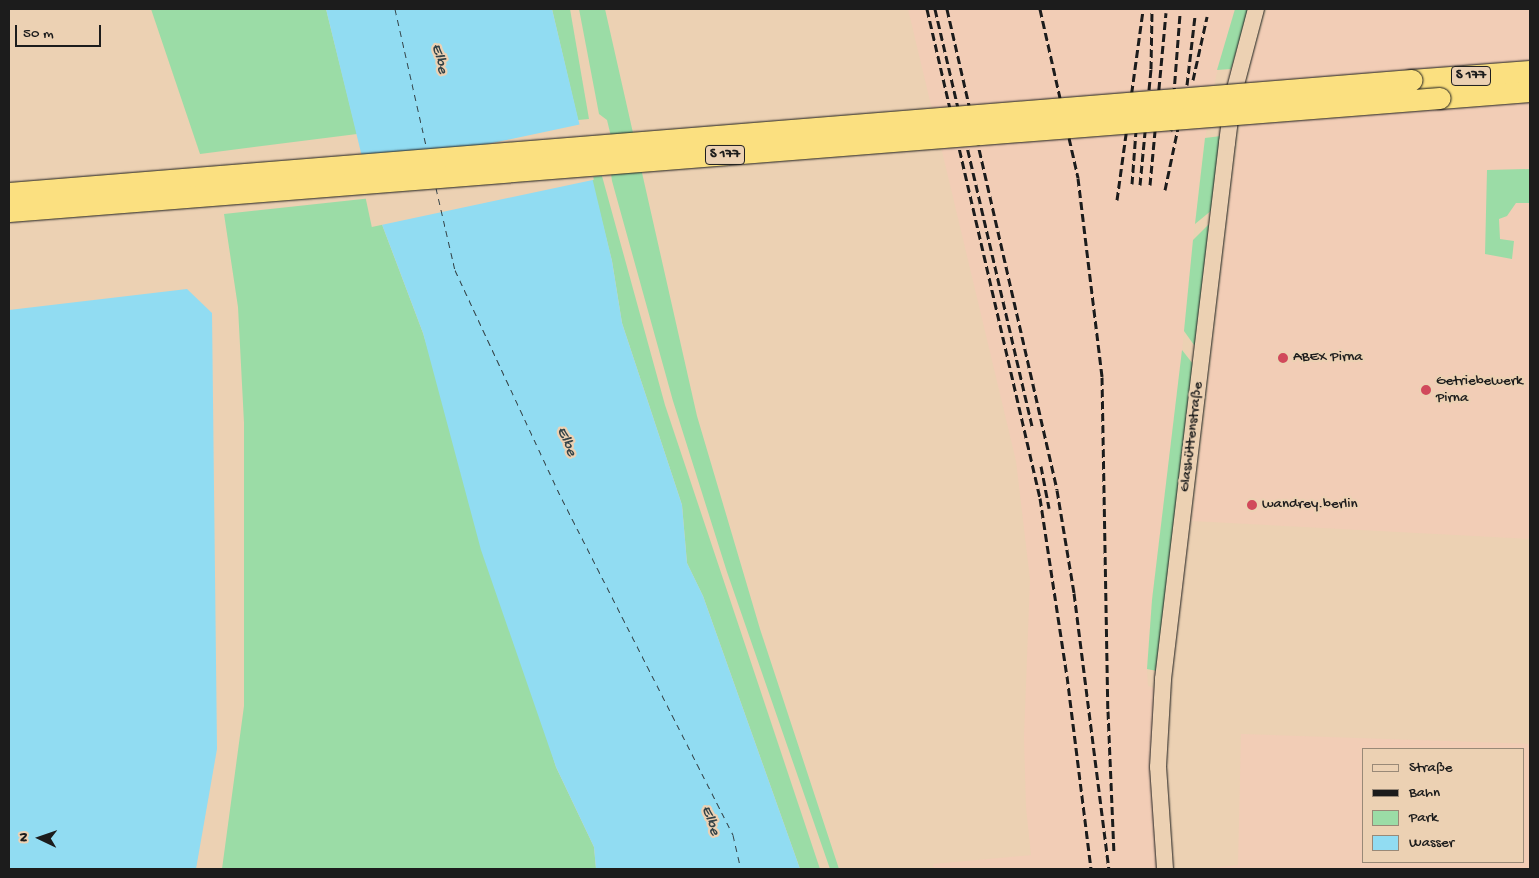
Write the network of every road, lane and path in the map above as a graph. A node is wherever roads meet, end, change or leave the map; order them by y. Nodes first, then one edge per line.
1 (1256, 9) edge
2 (1530, 71) edge
3 (1530, 91) edge
4 (9, 193) edge
5 (9, 211) edge
6 (1165, 869) edge

1 - 6 street, Glashüttenstraße
2 - 4 highway, S 177, bridge
3 - 5 highway, S 177, bridge

